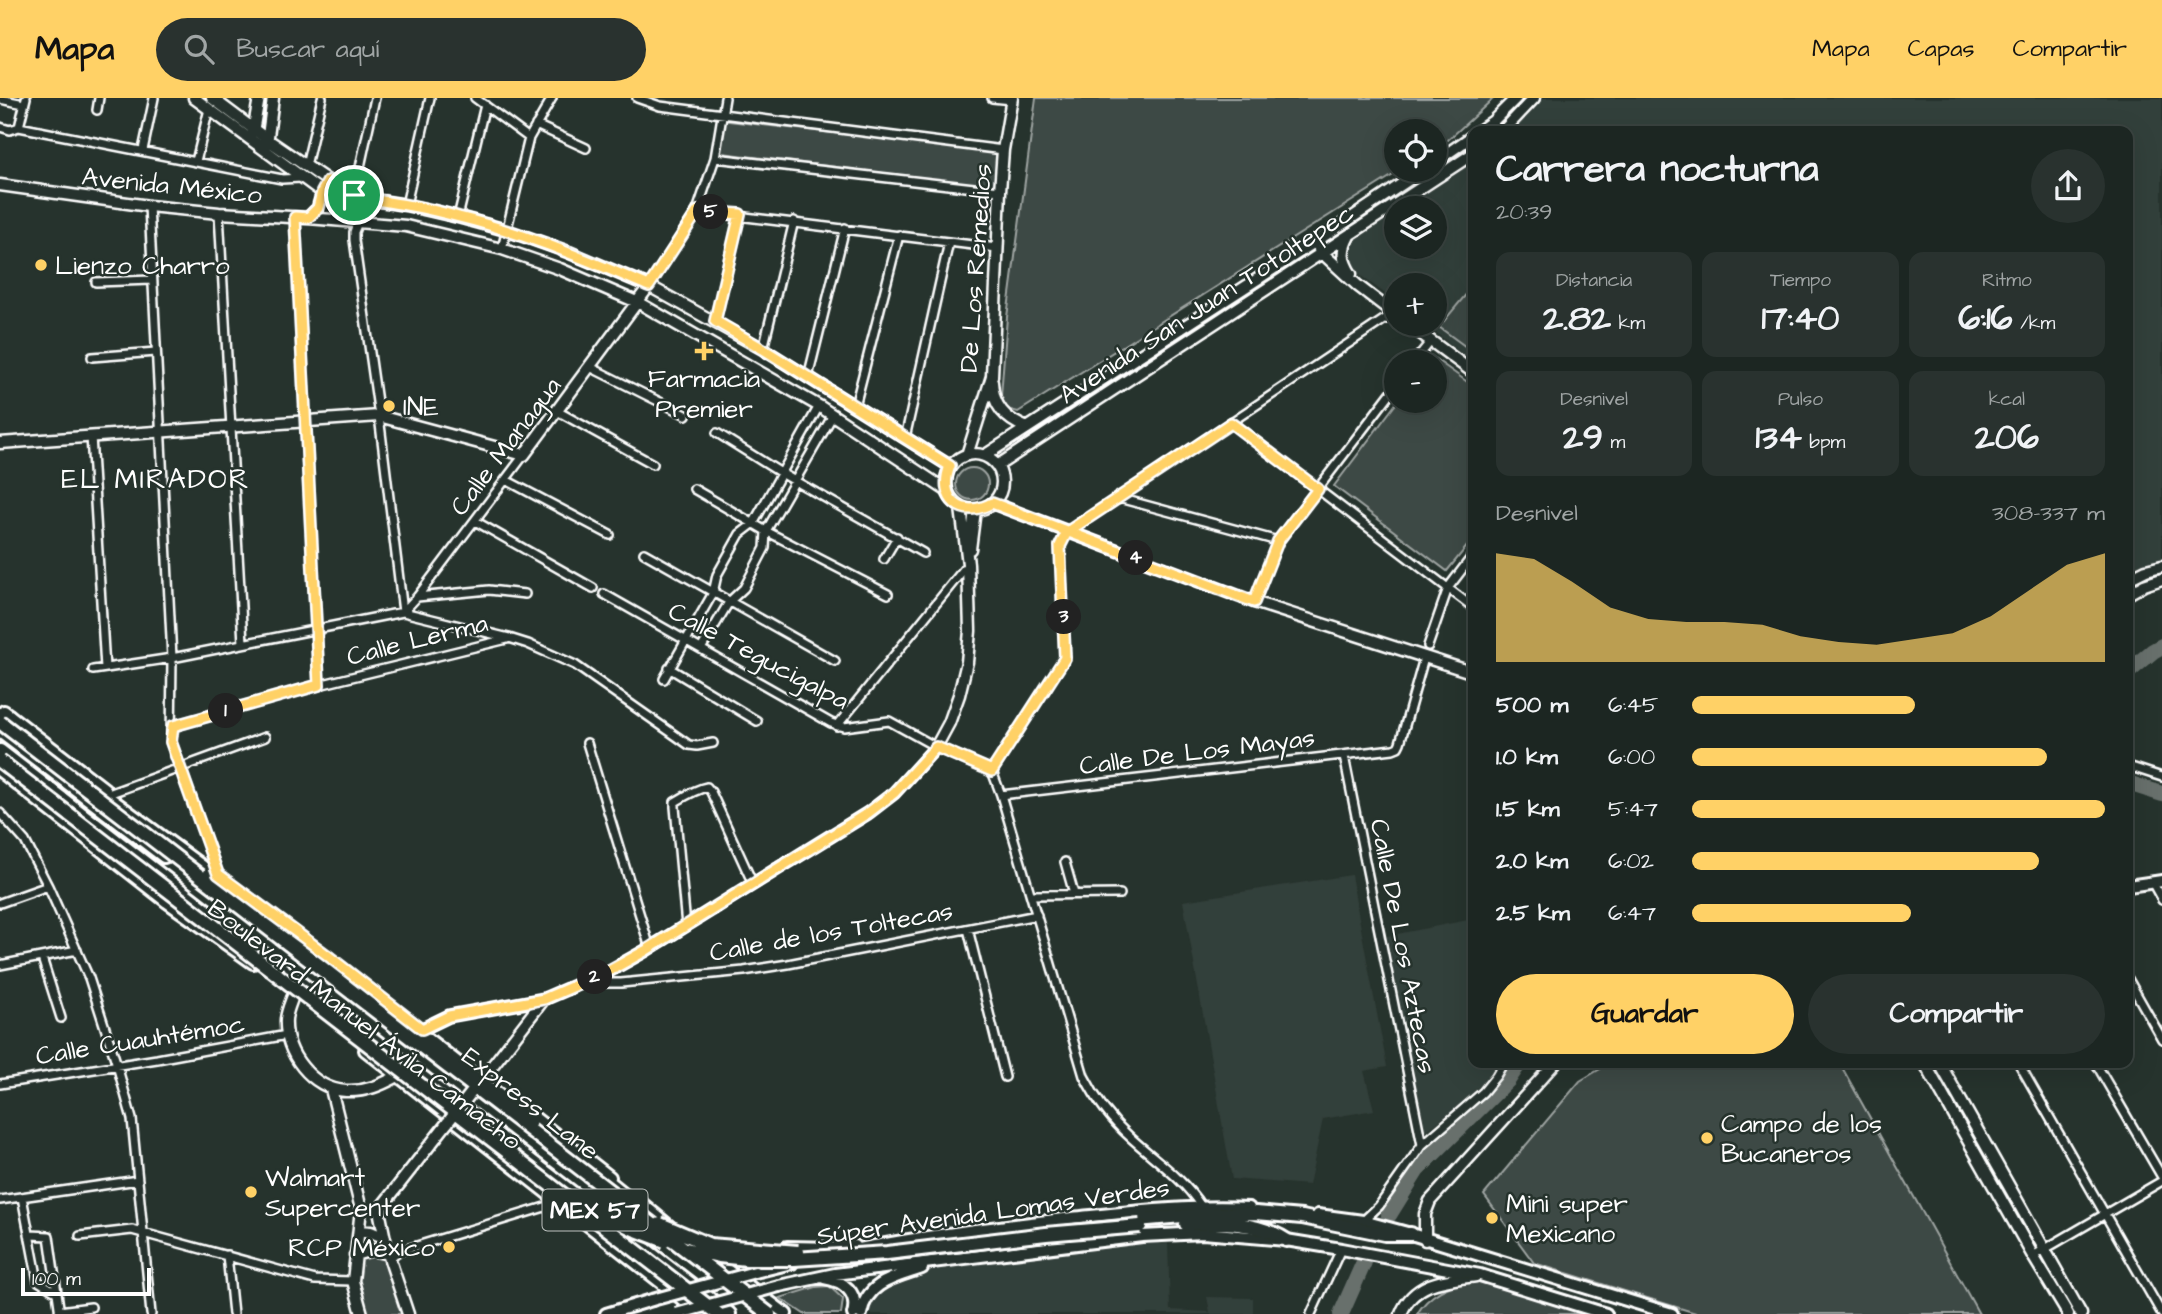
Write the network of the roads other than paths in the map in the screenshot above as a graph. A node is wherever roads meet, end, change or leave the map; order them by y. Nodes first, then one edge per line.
1 (99, 98) edge
2 (154, 98) edge
3 (194, 98) edge
4 (212, 98) edge
5 (259, 98) edge
6 (273, 98) edge
7 (321, 98) edge
8 (374, 98) edge
9 (430, 98) edge
10 (475, 98) edge
11 (552, 98) edge
12 (637, 98) edge
13 (725, 98) edge
14 (992, 98) edge
15 (1516, 98) edge
16 (1534, 98) edge
17 (0, 99) edge
18 (1012, 99) edge
19 (25, 101) edge
20 (485, 105) junction
21 (209, 109) junction
22 (97, 110) dead end
23 (721, 114) junction
24 (537, 125) junction
25 (1486, 126) edge
26 (1508, 126) edge
27 (0, 127) edge
28 (19, 127) junction
29 (254, 130) junction
30 (529, 138) junction
31 (1468, 139) edge
32 (268, 140) junction
33 (252, 141) junction
34 (586, 148) dead end
35 (143, 150) junction
36 (1003, 150) junction
37 (266, 152) junction
38 (1447, 154) edge
39 (1468, 157) edge
40 (715, 158) junction
41 (196, 161) junction
42 (306, 166) junction
43 (301, 178) junction
44 (328, 181) junction
45 (1405, 182) edge
46 (0, 185) edge
47 (1000, 191) junction
48 (322, 192) junction
49 (354, 195) junction
50 (367, 199) junction
51 (406, 205) junction
52 (149, 206) junction
53 (698, 211) junction
54 (219, 213) junction
55 (740, 214) junction
56 (295, 217) junction
57 (458, 217) junction
58 (308, 218) junction
59 (358, 221) junction
60 (794, 221) junction
61 (845, 228) junction
62 (506, 230) junction
63 (1350, 233) junction
64 (899, 235) junction
65 (949, 242) junction
66 (1312, 244) junction
67 (998, 248) junction
68 (502, 249) junction
69 (1322, 252) junction
70 (152, 280) junction
71 (96, 282) dead end
72 (649, 286) junction
73 (1359, 286) junction
74 (639, 303) junction
75 (1384, 305) edge
76 (715, 321) junction
77 (1384, 321) edge
78 (736, 334) junction
79 (1424, 336) edge
80 (1431, 341) junction
81 (763, 349) junction
82 (1424, 350) edge
83 (156, 352) junction
84 (727, 352) junction
85 (92, 357) dead end
86 (590, 366) junction
87 (1468, 369) edge
88 (992, 376) junction
89 (808, 377) junction
90 (1384, 402) edge
91 (819, 406) junction
92 (855, 406) junction
93 (557, 411) junction
94 (686, 415) dead end
95 (833, 415) junction
96 (379, 416) junction
97 (304, 421) junction
98 (1231, 423) junction
99 (231, 427) junction
100 (1027, 428) junction
101 (159, 430) junction
102 (717, 433) dead end
103 (91, 436) junction
104 (905, 438) junction
105 (3, 443) edge
106 (524, 455) junction
107 (975, 455) junction
108 (653, 464) dead end
109 (950, 466) junction
110 (997, 466) junction
111 (781, 472) junction
112 (506, 480) junction
113 (795, 480) junction
114 (694, 489) dead end
115 (1318, 489) junction
116 (946, 490) junction
117 (1119, 498) junction
118 (992, 503) junction
119 (961, 508) junction
120 (975, 510) junction
121 (475, 521) junction
122 (753, 524) junction
123 (766, 531) junction
124 (1067, 532) junction
125 (610, 535) dead end
126 (897, 537) junction
127 (1278, 541) junction
128 (644, 553) dead end
129 (923, 553) dead end
130 (884, 559) dead end
131 (1468, 562) edge
132 (968, 564) junction
133 (2162, 566) edge
134 (2133, 577) edge
135 (2162, 579) edge
136 (593, 588) dead end
137 (1448, 588) junction
138 (2133, 591) edge
139 (713, 593) junction
140 (525, 594) dead end
141 (604, 594) dead end
142 (888, 594) dead end
143 (417, 597) junction
144 (729, 602) junction
145 (1254, 602) junction
146 (1468, 603) edge
147 (403, 612) junction
148 (315, 630) junction
149 (509, 638) junction
150 (685, 640) junction
151 (243, 643) junction
152 (1428, 646) dead end
153 (701, 649) junction
154 (172, 658) junction
155 (1424, 658) junction
156 (835, 661) dead end
157 (105, 668) junction
158 (669, 668) junction
159 (93, 670) dead end
160 (1468, 671) edge
161 (664, 678) dead end
162 (319, 685) junction
163 (2, 715) edge
164 (757, 721) dead end
165 (173, 726) junction
166 (837, 726) junction
167 (0, 731) edge
168 (265, 737) dead end
169 (587, 743) dead end
170 (713, 743) dead end
171 (936, 747) junction
172 (0, 751) edge
173 (1344, 756) junction
174 (0, 762) edge
175 (2133, 767) edge
176 (180, 768) junction
177 (0, 771) edge
178 (992, 771) junction
179 (2162, 776) edge
180 (0, 780) edge
181 (23, 789) junction
182 (111, 793) junction
183 (1001, 795) junction
184 (48, 809) junction
185 (76, 810) junction
186 (0, 813) edge
187 (1065, 862) dead end
188 (218, 874) junction
189 (2157, 882) edge
190 (753, 884) junction
191 (2133, 885) edge
192 (48, 886) junction
193 (1074, 894) junction
194 (1120, 894) dead end
195 (1031, 895) junction
196 (2162, 900) edge
197 (0, 903) edge
198 (1037, 915) junction
199 (686, 926) junction
200 (968, 929) junction
201 (650, 948) junction
202 (77, 950) junction
203 (327, 955) junction
204 (42, 958) junction
205 (270, 959) junction
206 (0, 965) edge
207 (590, 979) junction
208 (282, 985) junction
209 (2133, 988) edge
210 (294, 993) junction
211 (544, 999) junction
212 (360, 1006) junction
213 (61, 1018) dead end
214 (422, 1029) junction
215 (287, 1035) junction
216 (2162, 1039) edge
217 (117, 1065) junction
218 (1501, 1068) edge
219 (1550, 1068) edge
220 (1927, 1068) edge
221 (1942, 1068) edge
222 (2021, 1068) edge
223 (2098, 1068) edge
224 (398, 1076) junction
225 (1005, 1077) dead end
226 (0, 1084) edge
227 (331, 1089) junction
228 (1422, 1145) junction
229 (2162, 1179) edge
230 (138, 1180) junction
231 (22, 1197) junction
232 (0, 1200) edge
233 (564, 1201) junction
234 (1201, 1206) junction
235 (361, 1209) junction
236 (379, 1210) junction
237 (2105, 1214) junction
238 (1363, 1221) junction
239 (1139, 1223) junction
240 (664, 1224) junction
241 (359, 1231) junction
242 (144, 1234) junction
243 (1411, 1234) junction
244 (31, 1235) junction
245 (80, 1236) dead end
246 (385, 1238) junction
247 (1286, 1240) junction
248 (1425, 1240) junction
249 (893, 1242) junction
250 (2044, 1249) junction
251 (1462, 1250) junction
252 (1339, 1253) junction
253 (227, 1255) junction
254 (355, 1255) junction
255 (389, 1256) junction
256 (2033, 1256) junction
257 (945, 1261) junction
258 (1480, 1275) junction
259 (814, 1278) junction
260 (353, 1281) junction
261 (56, 1292) junction
262 (91, 1307) dead end
263 (60, 1313) edge
264 (151, 1314) edge
265 (233, 1314) edge
266 (362, 1314) edge
267 (408, 1314) edge
268 (607, 1314) edge
269 (676, 1314) edge
270 (701, 1314) edge
271 (718, 1314) edge
272 (729, 1314) edge
273 (767, 1314) edge
274 (778, 1314) edge
275 (786, 1314) edge
276 (853, 1314) edge
277 (861, 1314) edge
278 (1311, 1314) edge
279 (1401, 1314) edge
280 (1606, 1314) edge
281 (1672, 1314) edge
282 (2068, 1314) edge
283 (2081, 1314) edge
284 (2162, 1314) edge

1 - 22 street
2 - 35 street
3 - 21 main road
4 - 29 main road
5 - 29 main road
6 - 32 main road
7 - 42 street
8 - 49 street
9 - 51 street
10 - 20 street
11 - 24 street
12 - 23 street
13 - 23 street
14 - 18 street
15 - 25 main road
16 - 26 main road
17 - 19 street
18 - 36 main road, De Los Remedios
19 - 28 street
20 - 30 street
20 - 57 street
21 - 33 main road
21 - 41 street
23 - 36 street
23 - 40 street
24 - 30 street
24 - 34 street
27 - 28 street
28 - 35 street
29 - 32 main road
29 - 33 main road
30 - 62 street
31 - 38 main road
32 - 37 main road
32 - 42 main road
33 - 37 main road
35 - 41 street
36 - 47 main road, De Los Remedios
37 - 43 main road
39 - 63 main road, Avenida San Juan Totoltepec
40 - 47 street
40 - 53 street
41 - 43 street
42 - 44 main road
43 - 48 main road
44 - 48 main road
44 - 49 main road
45 - 66 main road, Avenida San Juan Totoltepec
46 - 52 main road, Avenida México
47 - 67 main road, De Los Remedios
48 - 58 main road
48 - 59 main road
49 - 50 main road
50 - 51 main road
50 - 59 street
51 - 57 main road
52 - 54 main road, Avenida México
52 - 70 street
53 - 55 street
53 - 72 street
54 - 56 main road, Avenida México
54 - 99 street
55 - 60 street
55 - 76 street
56 - 58 main road, Avenida México
56 - 97 street
57 - 62 main road
58 - 59 main road, Avenida México
59 - 68 main road, Avenida México
59 - 96 street
60 - 61 street
60 - 81 street
61 - 64 street
61 - 89 street
62 - 68 street
62 - 72 main road
63 - 69 main road, Avenida San Juan Totoltepec
63 - 73 main road
64 - 65 street
64 - 92 street
65 - 67 street
65 - 104 street
66 - 69 main road
66 - 100 main road, Avenida San Juan Totoltepec
67 - 88 main road, De Los Remedios
68 - 74 main road, Avenida México
69 - 73 main road
69 - 110 main road, Avenida San Juan Totoltepec
70 - 71 street
70 - 83 street
72 - 74 main road, Calle Managua
72 - 76 main road
73 - 75 main road
74 - 84 main road, Avenida México
74 - 86 main road, Calle Managua
76 - 78 main road
77 - 98 street
78 - 81 main road
78 - 84 main road
79 - 80 main road
80 - 82 street
80 - 87 main road
81 - 89 main road
83 - 85 street
83 - 101 street
84 - 91 main road, Avenida México
86 - 93 main road, Calle Managua
86 - 94 street
88 - 100 main road
88 - 107 main road, De Los Remedios
89 - 92 main road
90 - 115 street
91 - 95 main road, Avenida México
91 - 111 street
92 - 104 main road
93 - 106 main road, Calle Managua
93 - 108 street
95 - 113 street
95 - 116 main road, Avenida México
96 - 97 main road
96 - 106 main road
96 - 147 street
97 - 99 main road
97 - 148 street
98 - 115 street
98 - 117 street
99 - 101 main road
99 - 151 street
100 - 107 main road, Avenida San Juan Totoltepec
101 - 103 main road
101 - 154 street
102 - 111 street
103 - 105 main road
103 - 157 street
104 - 109 main road
106 - 112 street, Calle Managua
107 - 109 main road
107 - 110 main road
109 - 116 main road
110 - 118 main road
111 - 113 street
111 - 122 street
112 - 121 street, Calle Managua
112 - 125 street
113 - 123 street
113 - 126 street
114 - 122 street
115 - 127 street
115 - 137 street
116 - 119 main road
117 - 124 street
117 - 127 street
118 - 120 main road
118 - 124 main road
119 - 120 main road
119 - 132 main road
120 - 132 main road
121 - 136 street
121 - 143 street, Calle Managua
122 - 123 street
122 - 139 street
123 - 142 street
123 - 144 street
124 - 145 main road
124 - 178 street
126 - 129 street
126 - 130 street
127 - 145 street
128 - 139 street
131 - 137 street
132 - 166 street
132 - 171 main road
133 - 134 main road
135 - 138 main road
137 - 146 street
137 - 152 street
139 - 144 street
139 - 150 street
140 - 143 street
141 - 150 street, Calle Tegucigalpa
143 - 147 street, Calle Managua
144 - 153 street
144 - 156 street
145 - 155 main road
147 - 148 street
147 - 149 street
148 - 151 street
148 - 162 street
149 - 162 street, Calle Lerma
149 - 170 street
150 - 153 street, Calle Tegucigalpa
150 - 158 street
151 - 154 street
153 - 166 street, Calle Tegucigalpa
154 - 157 street
154 - 165 street
155 - 160 main road
155 - 173 street, Calle De Los Mayas
157 - 159 street
158 - 161 street
158 - 164 street
162 - 165 street, Calle Lerma
163 - 182 main road, Boulevard Manuel Ávila Camacho
163 - 240 highway, bridge
163 - 273 highway, Express Lane, bridge
165 - 176 street
166 - 171 street, Calle Tegucigalpa
167 - 212 highway, Boulevard Manuel Ávila Camacho / MEX 57
168 - 176 street
169 - 201 street
171 - 178 street, Calle Tegucigalpa
171 - 190 main road
172 - 185 highway, Boulevard Manuel Ávila Camacho / MEX 57
173 - 183 street, Calle De Los Mayas
173 - 228 street, Calle De Los Aztecas
174 - 233 highway, bridge
175 - 179 street
176 - 182 street
176 - 188 street
177 - 181 main road, Boulevard Manuel Ávila Camacho
178 - 183 street
180 - 181 main road
181 - 184 main road, Boulevard Manuel Ávila Camacho
182 - 188 main road, Boulevard Manuel Ávila Camacho
183 - 195 street
184 - 185 highway
184 - 208 main road, Boulevard Manuel Ávila Camacho
185 - 205 highway, Boulevard Manuel Ávila Camacho / MEX 57
186 - 192 street
187 - 193 street
188 - 203 main road, Boulevard Manuel Ávila Camacho
189 - 191 main road
189 - 196 street
190 - 199 main road
190 - 199 street
192 - 197 street
192 - 202 street
193 - 194 street
193 - 195 street
195 - 198 street
198 - 200 street, Calle de los Toltecas
198 - 234 street
199 - 201 main road
200 - 207 street, Calle de los Toltecas
200 - 225 street
201 - 207 main road
202 - 204 street
202 - 217 street
203 - 212 highway
203 - 214 main road, Boulevard Manuel Ávila Camacho
204 - 206 street
204 - 213 street
205 - 208 highway
205 - 272 highway, Boulevard Manuel Ávila Camacho / MEX 57
207 - 211 main road
208 - 210 main road, Boulevard Manuel Ávila Camacho
209 - 216 street
210 - 215 main road
210 - 224 main road, Boulevard Manuel Ávila Camacho
211 - 214 main road
211 - 236 main road, bridge
212 - 273 highway, Boulevard Manuel Ávila Camacho / MEX 57
214 - 240 main road, Boulevard Manuel Ávila Camacho
215 - 217 street, Calle Cuauhtémoc
215 - 227 main road
217 - 226 street, Calle Cuauhtémoc
217 - 230 street
218 - 228 street
219 - 248 main road
220 - 256 main road
221 - 250 main road
222 - 237 street
223 - 229 street
224 - 227 main road
224 - 233 main road, Boulevard Manuel Ávila Camacho
227 - 235 main road
228 - 238 street
229 - 237 street
230 - 231 street
230 - 242 street
231 - 232 street
231 - 244 street
233 - 239 highway, bridge
233 - 255 street
233 - 270 main road, Boulevard Manuel Ávila Camacho
233 - 271 highway, bridge
234 - 238 main road, Súper Avenida Lomas Verdes
234 - 249 main road, Súper Avenida Lomas Verdes
235 - 236 main road
235 - 241 main road
236 - 246 main road
237 - 250 street
237 - 284 street
238 - 243 main road, Súper Avenida Lomas Verdes
239 - 240 highway, bridge
239 - 243 highway
239 - 247 highway
240 - 249 main road
240 - 274 highway, bridge
240 - 275 main road, Boulevard Manuel Ávila Camacho
241 - 246 main road
241 - 254 main road
242 - 245 street
242 - 253 street
242 - 264 street
243 - 248 main road, Súper Avenida Lomas Verdes
244 - 261 street
244 - 261 street
246 - 255 main road
247 - 252 main road, Súper Avenida Lomas Verdes
247 - 257 main road, Súper Avenida Lomas Verdes
248 - 251 main road, Súper Avenida Lomas Verdes
249 - 268 main road, Súper Avenida Lomas Verdes, bridge
250 - 256 street
250 - 283 main road
251 - 258 main road
251 - 281 main road, Súper Avenida Lomas Verdes
252 - 258 main road, Súper Avenida Lomas Verdes
252 - 278 street
253 - 260 street
253 - 265 street
254 - 255 main road
254 - 260 main road
255 - 267 main road
256 - 282 main road
257 - 259 main road, Súper Avenida Lomas Verdes
257 - 277 main road
258 - 279 main road
258 - 280 main road, Súper Avenida Lomas Verdes
259 - 269 main road, Súper Avenida Lomas Verdes, bridge
259 - 276 main road
260 - 266 main road
261 - 263 street
262 - 263 street

